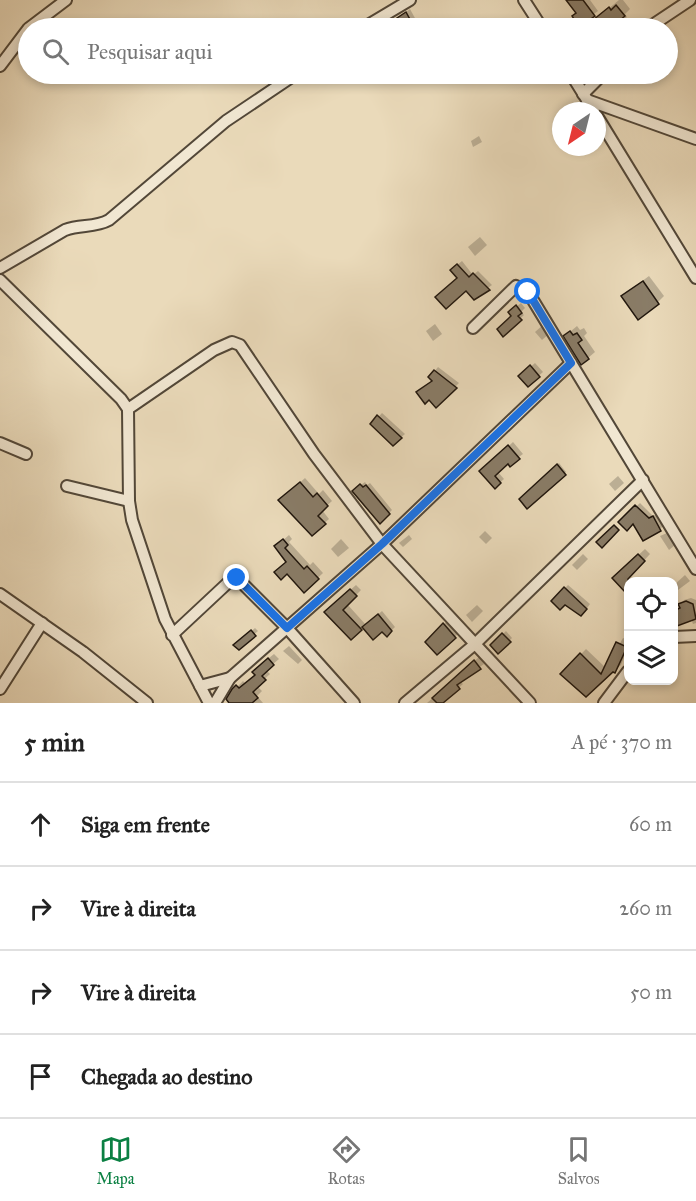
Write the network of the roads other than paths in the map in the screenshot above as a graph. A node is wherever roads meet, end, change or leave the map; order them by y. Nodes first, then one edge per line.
1 (66, 0) edge
2 (410, 0) edge
3 (524, 0) edge
4 (690, 0) edge
5 (43, 18) edge
6 (380, 18) edge
7 (536, 18) edge
8 (663, 18) edge
9 (18, 43) edge
10 (0, 66) edge
11 (281, 84) edge
12 (577, 84) edge
13 (595, 84) edge
14 (585, 97) junction
15 (588, 102) edge
16 (606, 131) edge
17 (696, 139) edge
18 (0, 268) edge
19 (696, 278) edge
20 (0, 280) edge
21 (473, 328) dead end
22 (571, 363) junction
23 (128, 409) junction
24 (0, 443) edge
25 (27, 454) dead end
26 (643, 480) junction
27 (67, 486) dead end
28 (129, 501) junction
29 (382, 544) junction
30 (696, 569) edge
31 (0, 594) edge
32 (42, 623) junction
33 (287, 628) junction
34 (172, 634) junction
35 (696, 636) edge
36 (678, 637) edge
37 (474, 644) junction
38 (624, 676) edge
39 (230, 678) junction
40 (200, 686) junction
41 (0, 689) edge
42 (147, 703) edge
43 (209, 703) edge
44 (216, 703) edge
45 (354, 703) edge
46 (405, 703) edge
47 (530, 703) edge
48 (604, 703) edge

1 - 5 street
2 - 6 street
3 - 7 street
4 - 8 street
9 - 10 street
11 - 18 street
12 - 14 street
13 - 14 street
14 - 15 street
14 - 17 street
16 - 19 street
20 - 23 street
21 - 22 street
22 - 26 street
22 - 29 street
23 - 28 street
23 - 29 street
24 - 25 street
26 - 30 street
26 - 37 street
27 - 28 street
28 - 34 street
29 - 33 street
29 - 37 street
31 - 32 street
32 - 41 street
32 - 42 street
33 - 34 street
33 - 39 street
33 - 45 street
34 - 40 street
35 - 36 street
37 - 46 street
37 - 47 street
38 - 48 street
39 - 40 street
39 - 44 street
40 - 43 street

